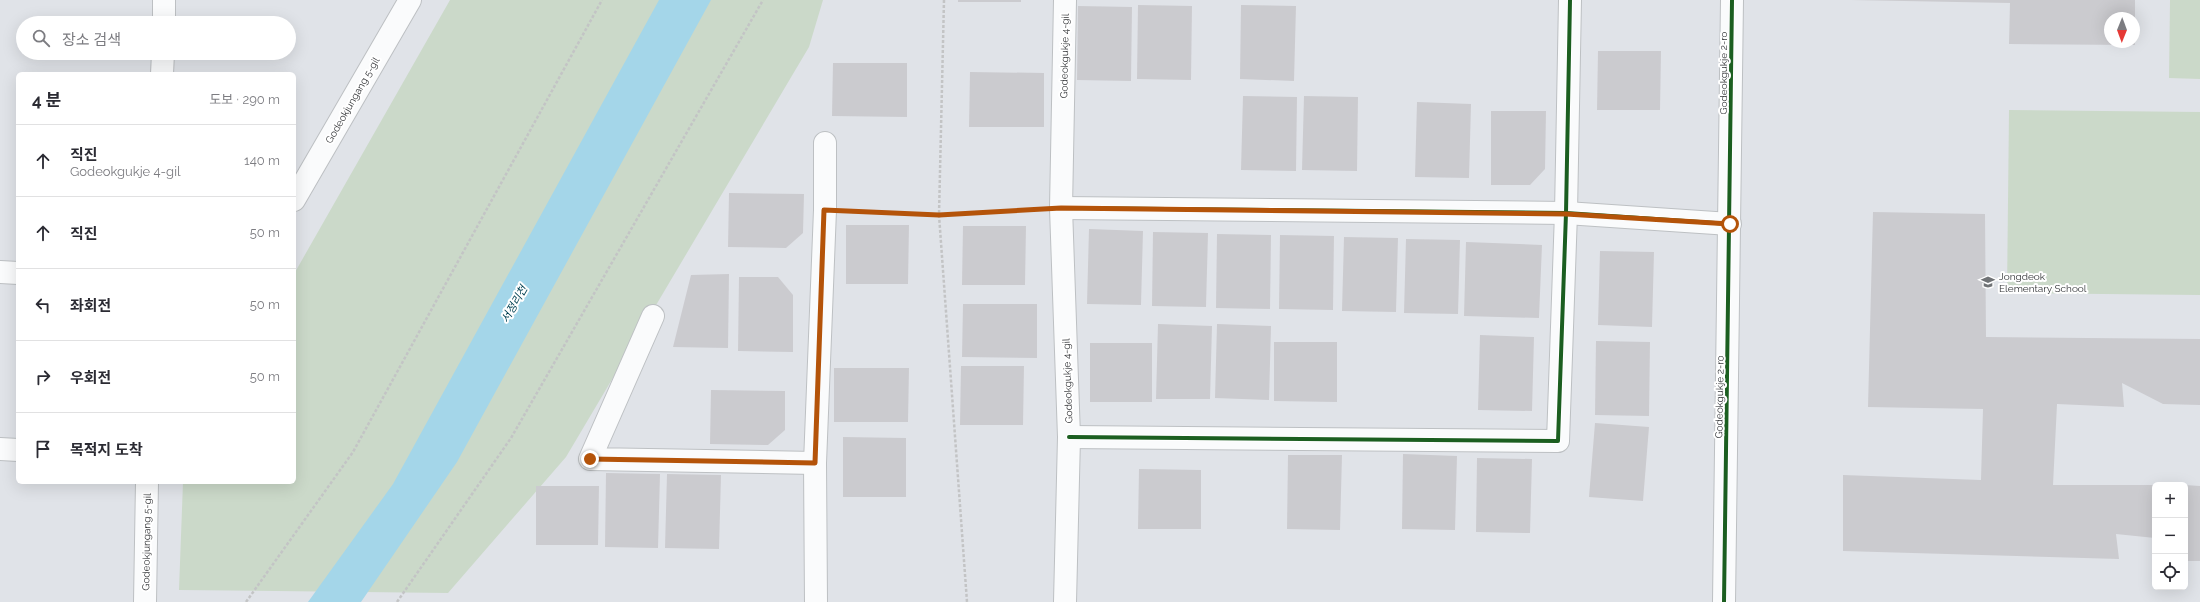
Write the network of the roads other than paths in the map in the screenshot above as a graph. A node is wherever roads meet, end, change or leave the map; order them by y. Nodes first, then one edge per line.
1 (164, 0) edge
2 (410, 0) edge
3 (1065, 0) edge
4 (1570, 0) edge
5 (1732, 0) edge
6 (164, 16) edge
7 (163, 60) edge
8 (162, 72) edge
9 (825, 143) dead end
10 (296, 197) edge
11 (1061, 208) junction
12 (1566, 214) junction
13 (1730, 224) junction
14 (0, 272) edge
15 (16, 273) edge
16 (653, 316) dead end
17 (1070, 437) junction
18 (0, 449) edge
19 (16, 450) edge
20 (815, 463) junction
21 (147, 484) edge
22 (146, 602) edge
23 (816, 602) edge
24 (1065, 602) edge
25 (1724, 602) edge

1 - 6 street
2 - 10 street, Godeokjungang 5-gil
3 - 11 street, Godeokgukje 4-gil
4 - 12 street
5 - 13 street, Godeokgukje 2-ro
7 - 8 street
9 - 20 street
11 - 12 street
11 - 17 street, Godeokgukje 4-gil
12 - 13 street
12 - 17 street
13 - 25 street, Godeokgukje 2-ro
14 - 15 street
16 - 20 street
17 - 24 street, Godeokgukje 4-gil
18 - 19 street
20 - 23 street
21 - 22 street, Godeokjungang 5-gil

